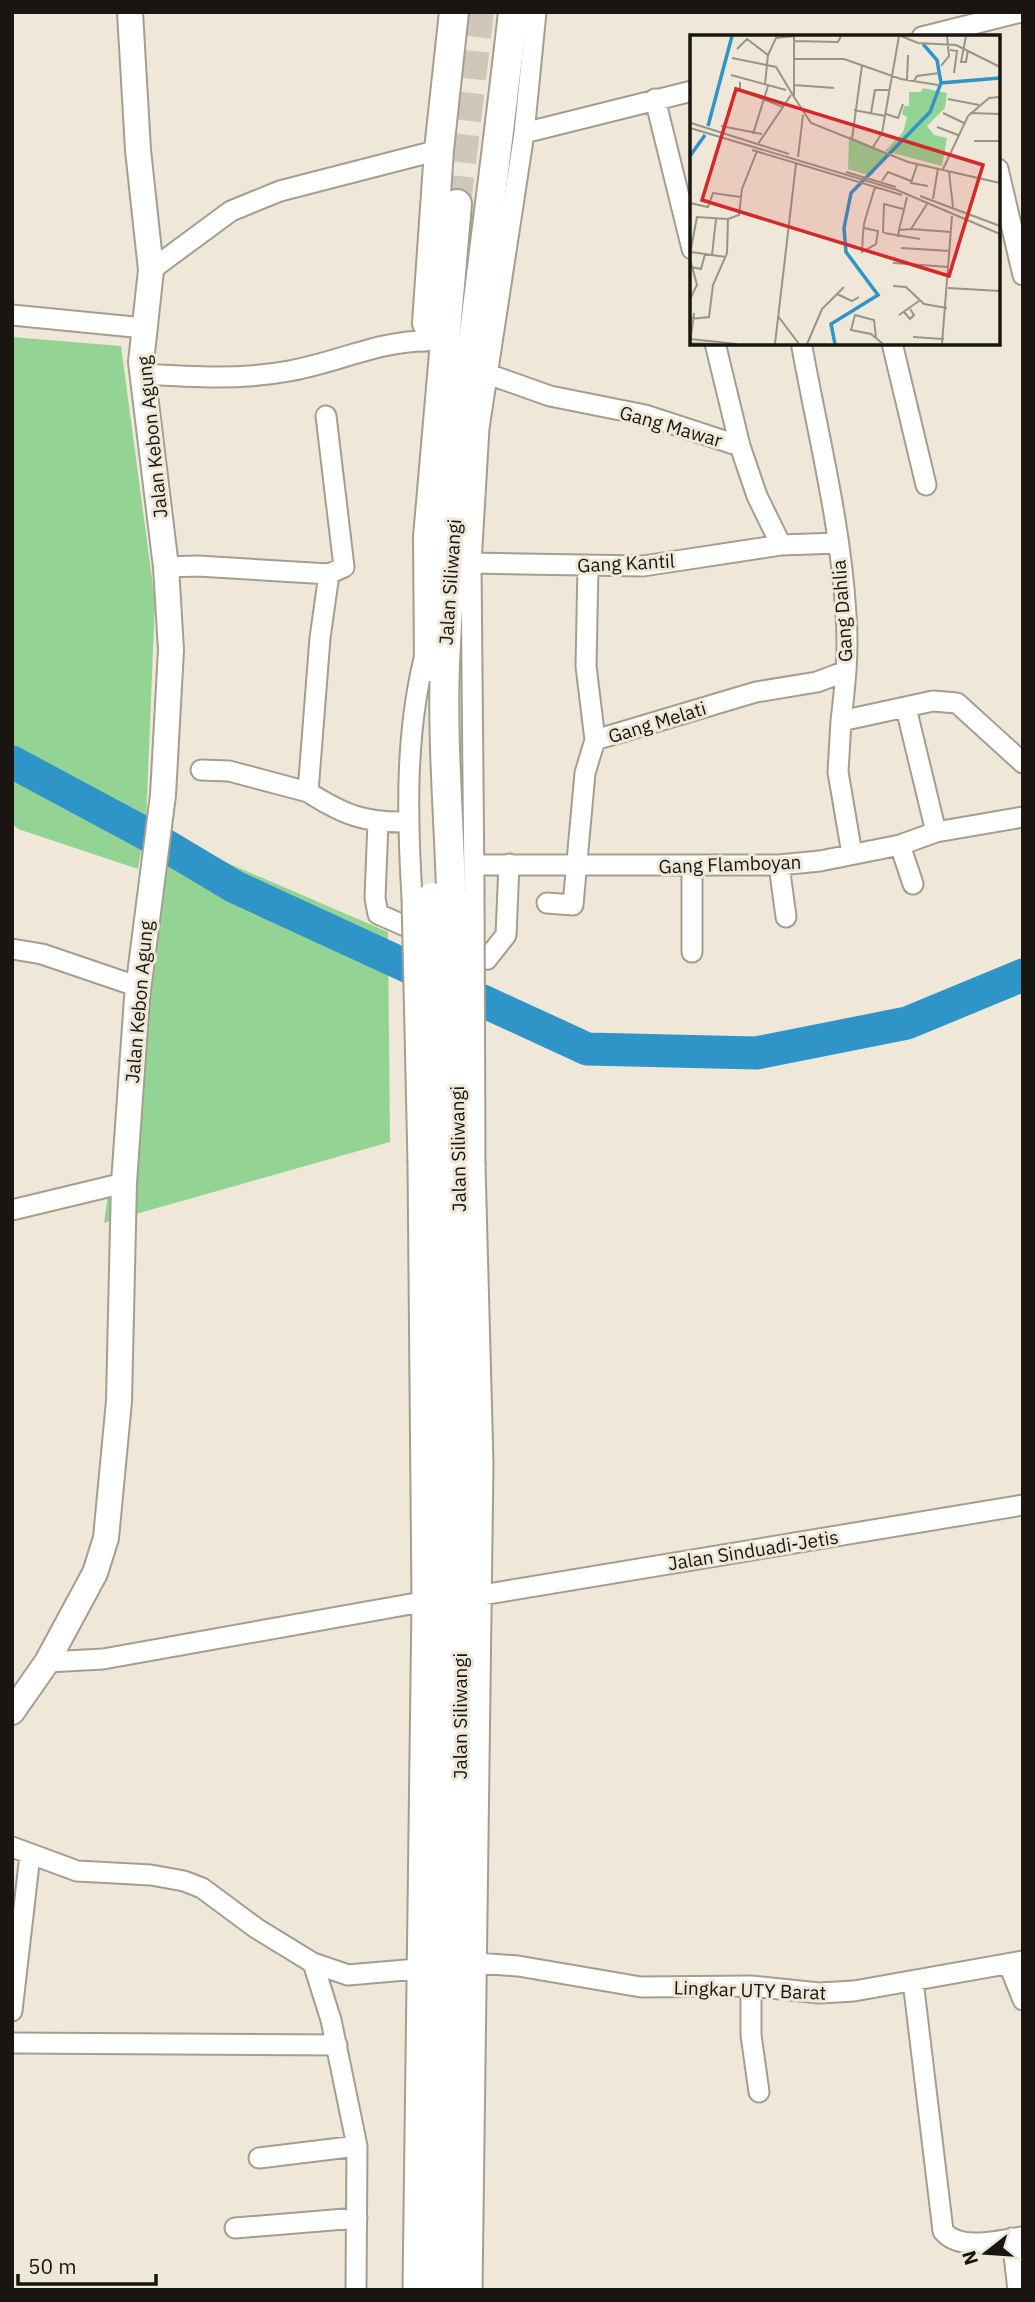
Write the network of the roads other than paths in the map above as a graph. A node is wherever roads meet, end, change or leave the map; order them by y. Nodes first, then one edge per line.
1 (130, 12) edge
2 (454, 12) edge
3 (513, 12) edge
4 (536, 12) edge
5 (1021, 12) edge
6 (966, 31) edge
7 (937, 35) edge
8 (690, 91) edge
9 (655, 99) junction
10 (524, 133) junction
11 (439, 150) junction
12 (1000, 177) edge
13 (457, 204) tunnel mouth
14 (690, 241) edge
15 (151, 270) junction
16 (1023, 275) edge
17 (12, 315) edge
18 (144, 328) junction
19 (426, 341) junction
20 (715, 345) edge
21 (892, 345) edge
22 (803, 347) dead end
23 (485, 373) junction
24 (143, 374) junction
25 (326, 416) dead end
26 (740, 446) junction
27 (433, 453) junction
28 (926, 485) dead end
29 (838, 543) junction
30 (781, 545) junction
31 (461, 560) junction
32 (589, 566) junction
33 (166, 567) junction
34 (329, 574) junction
35 (427, 648) junction
36 (846, 671) junction
37 (906, 708) junction
38 (841, 721) junction
39 (596, 740) junction
40 (1023, 763) edge
41 (201, 770) dead end
42 (308, 792) junction
43 (1023, 817) edge
44 (378, 822) junction
45 (407, 822) junction
46 (936, 832) junction
47 (900, 845) junction
48 (852, 853) junction
49 (509, 864) junction
50 (474, 865) junction
51 (779, 865) junction
52 (692, 866) junction
53 (579, 867) junction
54 (913, 884) dead end
55 (442, 894) junction
56 (547, 903) dead end
57 (786, 917) dead end
58 (12, 949) edge
59 (692, 953) dead end
60 (139, 987) junction
61 (447, 1166) junction
62 (124, 1183) junction
63 (12, 1210) edge
64 (460, 1219) junction
65 (429, 1256) junction
66 (478, 1267) junction
67 (461, 1306) junction
68 (1023, 1505) edge
69 (482, 1595) junction
70 (422, 1602) junction
71 (47, 1662) junction
72 (12, 1712) edge
73 (21, 1851) edge
74 (313, 1963) junction
75 (477, 1963) junction
76 (1016, 1963) edge
77 (417, 1969) junction
78 (913, 1981) junction
79 (751, 1986) junction
80 (1023, 2000) edge
81 (12, 2011) edge
82 (12, 2043) edge
83 (337, 2045) junction
84 (759, 2092) dead end
85 (357, 2146) junction
86 (259, 2158) dead end
87 (357, 2218) junction
88 (235, 2228) dead end
89 (1017, 2238) edge
90 (356, 2290) edge
91 (413, 2290) edge
92 (431, 2290) edge
93 (454, 2290) edge
94 (472, 2290) edge
95 (1018, 2290) edge

1 - 15 main road, Jalan Kebon Agung
2 - 11 highway
3 - 31 highway, Jalan Siliwangi
4 - 10 street
5 - 6 street
6 - 7 street
8 - 9 street
9 - 10 street
9 - 14 street
10 - 23 street
11 - 15 street
11 - 19 highway
12 - 16 street
13 - 27 highway, Jalan Siliwangi
15 - 18 main road, Jalan Kebon Agung
17 - 18 street
18 - 24 main road, Jalan Kebon Agung
19 - 24 street
19 - 27 highway
20 - 26 street
21 - 28 street
22 - 29 street, Gang Dahlia
23 - 26 street, Gang Mawar
23 - 31 street
24 - 33 main road, Jalan Kebon Agung
25 - 34 street
26 - 30 street, Gang Mawar
27 - 35 highway, Jalan Siliwangi
29 - 30 street
29 - 36 street, Gang Dahlia
30 - 32 street, Gang Kantil
31 - 32 street, Gang Kantil
31 - 50 street
31 - 55 highway, Jalan Siliwangi
32 - 39 street, Gang Melati
33 - 34 street
33 - 60 main road, Jalan Kebon Agung
34 - 42 street
35 - 45 street
35 - 55 highway, Jalan Siliwangi
36 - 38 street, Gang Dahlia
36 - 39 street, Gang Melati
37 - 38 street
37 - 40 street
37 - 46 street
38 - 48 street, Gang Dahlia
39 - 53 street
41 - 42 street
42 - 44 street
43 - 46 street, Gang Flamboyan
44 - 45 street
44 - 49 street
45 - 55 street
46 - 47 street, Gang Flamboyan
47 - 48 street, Gang Flamboyan
47 - 54 street
48 - 51 street, Gang Flamboyan
49 - 50 street, Gang Flamboyan
49 - 53 street, Gang Flamboyan
50 - 55 street
51 - 52 street, Gang Flamboyan
51 - 57 street
52 - 53 street, Gang Flamboyan
52 - 59 street
53 - 56 street
55 - 61 highway, Jalan Siliwangi, bridge
55 - 61 street, bridge
58 - 60 street
60 - 62 main road, Jalan Kebon Agung
61 - 64 highway, Jalan Siliwangi
61 - 65 highway, Jalan Siliwangi
61 - 66 street
62 - 63 street
62 - 71 main road, Jalan Kebon Agung
64 - 66 highway
64 - 67 highway, Jalan Siliwangi
65 - 70 street
65 - 92 highway, Jalan Siliwangi
66 - 67 highway
66 - 69 street
67 - 93 highway, Jalan Siliwangi
68 - 69 street, Jalan Sinduadi-Jetis
69 - 75 street
70 - 71 street
70 - 77 street
71 - 72 main road, Jalan Kebon Agung
73 - 74 street
73 - 81 street
74 - 77 street
74 - 83 street
75 - 79 street, Lingkar UTY Barat
75 - 94 street
76 - 78 street, Lingkar UTY Barat
76 - 80 street
77 - 91 street
78 - 79 street, Lingkar UTY Barat
78 - 89 street
79 - 84 street
82 - 83 street
83 - 85 street
85 - 86 street
85 - 87 street
87 - 88 street
87 - 90 street
89 - 95 street

